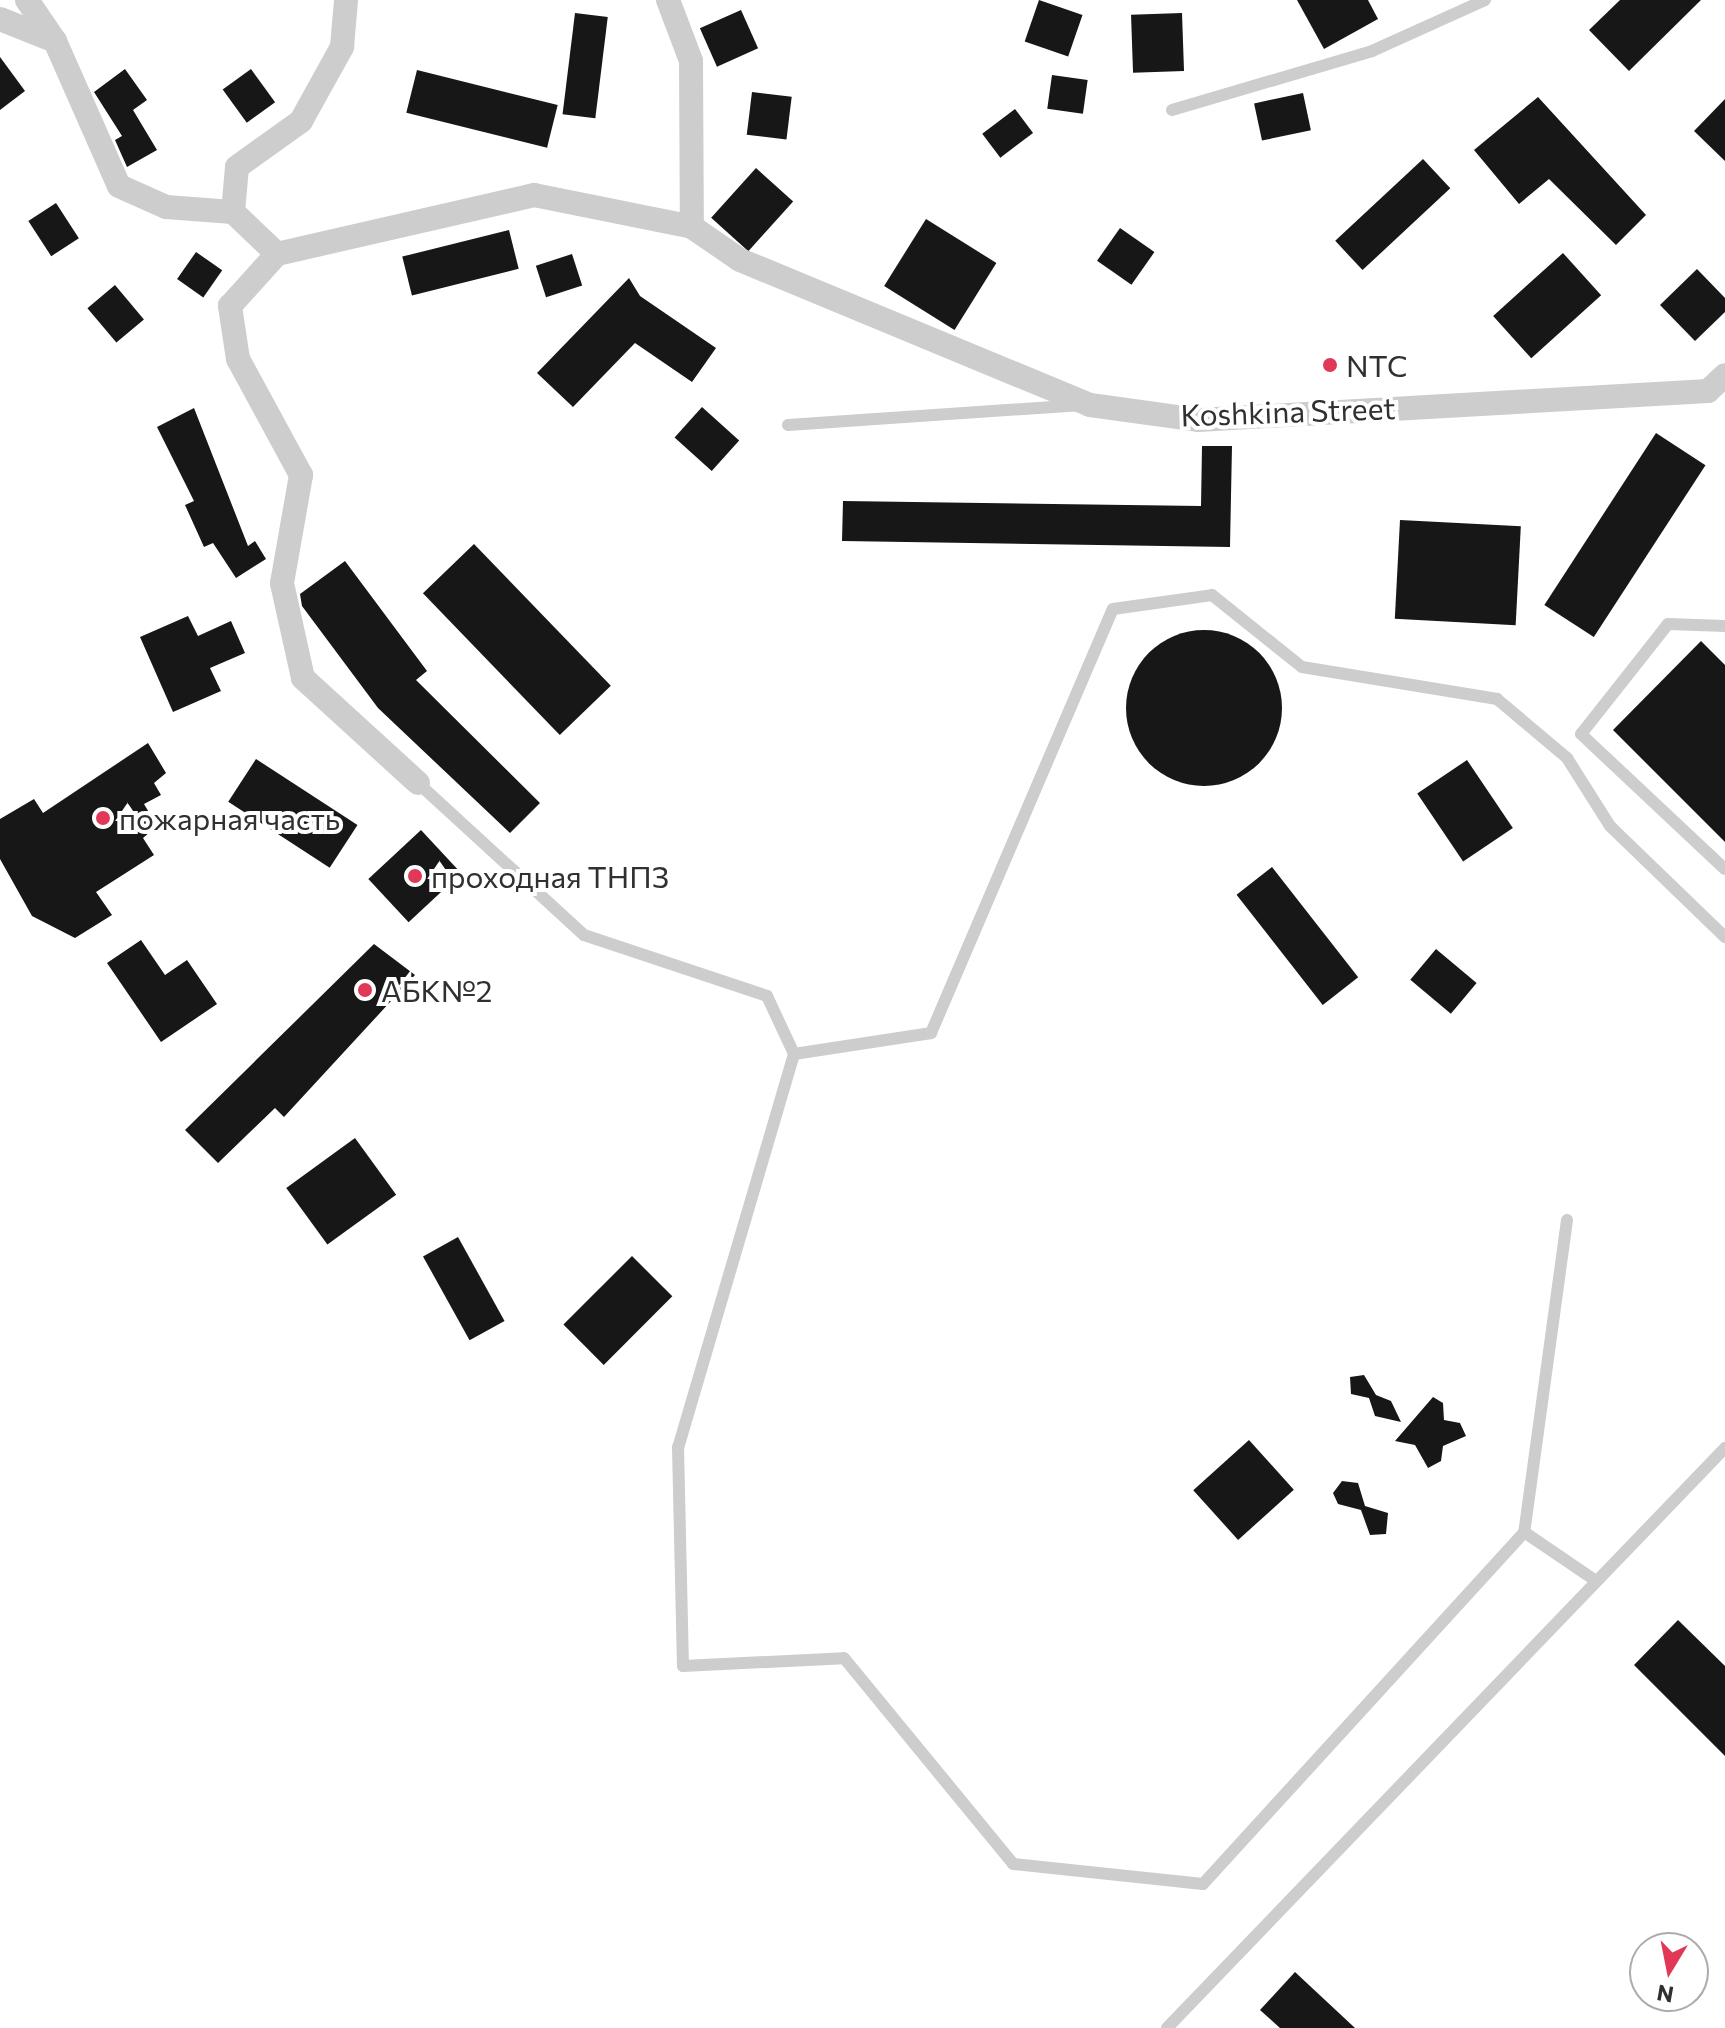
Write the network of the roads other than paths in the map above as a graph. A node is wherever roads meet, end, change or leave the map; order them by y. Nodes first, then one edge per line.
1 (27, 0) edge
2 (346, 0) edge
3 (668, 0) edge
4 (1485, 0) edge
5 (0, 19) edge
6 (55, 41) junction
7 (1172, 110) dead end
8 (233, 212) junction
9 (692, 227) junction
10 (277, 254) junction
11 (1725, 375) edge
12 (1090, 405) junction
13 (788, 425) dead end
14 (1725, 626) edge
15 (418, 783) joint
16 (1725, 869) edge
17 (1725, 937) edge
18 (794, 1054) junction
19 (1567, 1220) dead end
20 (1725, 1448) edge
21 (1524, 1532) junction
22 (1596, 1581) junction
23 (1167, 2028) edge

1 - 6 street
2 - 8 street
3 - 9 street
4 - 7 lane
5 - 6 street
6 - 8 street
8 - 10 street
9 - 10 street
9 - 12 street, Koshkina Street
10 - 15 street
11 - 12 street, Koshkina Street
12 - 13 lane
14 - 16 lane
15 - 18 lane
17 - 18 lane
18 - 21 lane
19 - 21 lane
20 - 22 lane
21 - 22 lane
22 - 23 lane

